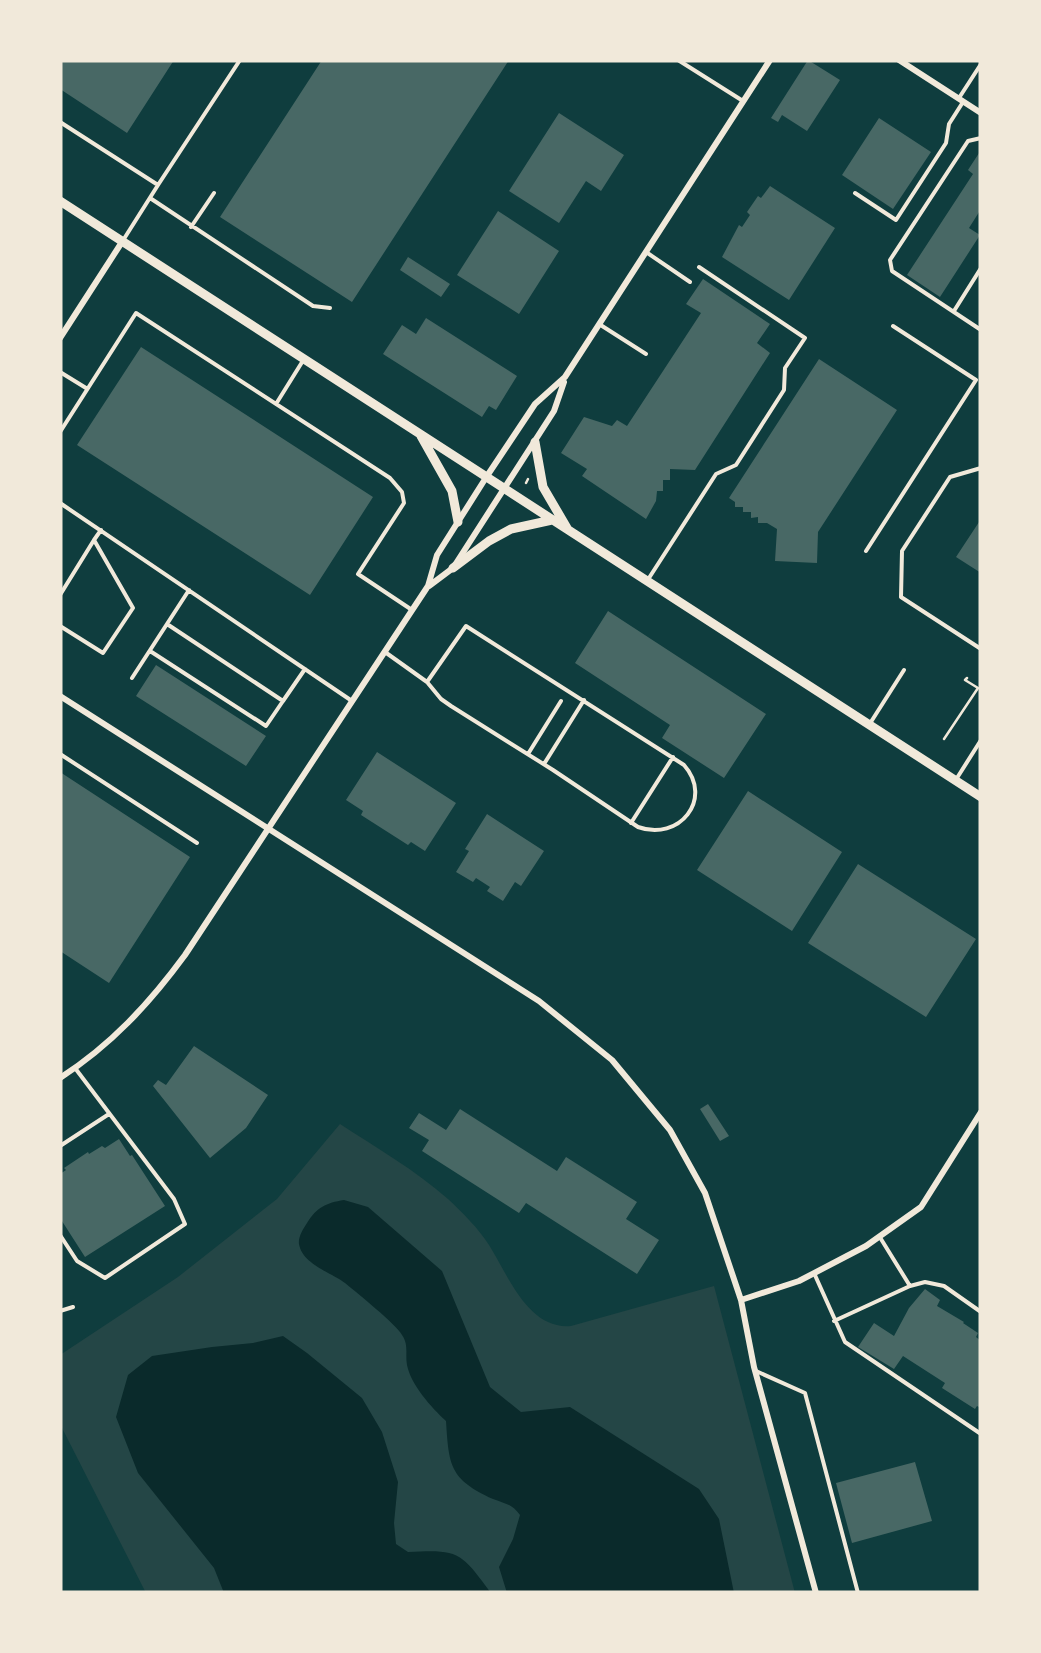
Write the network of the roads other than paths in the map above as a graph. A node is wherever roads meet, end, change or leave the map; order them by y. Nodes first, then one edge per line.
1 (240, 60) edge
2 (678, 60) edge
3 (770, 60) edge
4 (899, 60) edge
5 (981, 64) edge
6 (961, 100) junction
7 (743, 102) junction
8 (981, 113) edge
9 (60, 122) edge
10 (981, 138) edge
11 (158, 185) junction
12 (214, 193) dead end
13 (855, 194) dead end
14 (150, 198) junction
15 (60, 202) edge
16 (192, 227) junction
17 (122, 242) junction
18 (646, 252) junction
19 (699, 268) dead end
20 (981, 268) edge
21 (690, 282) dead end
22 (330, 308) dead end
23 (954, 312) junction
24 (599, 324) junction
25 (894, 326) dead end
26 (981, 330) edge
27 (60, 338) edge
28 (646, 354) dead end
29 (304, 359) junction
30 (60, 372) edge
31 (565, 377) junction
32 (87, 390) junction
33 (276, 404) junction
34 (60, 432) edge
35 (420, 434) junction
36 (534, 442) junction
37 (981, 468) edge
38 (487, 476) junction
39 (504, 488) junction
40 (60, 503) edge
41 (553, 520) junction
42 (458, 522) junction
43 (101, 530) junction
44 (568, 530) junction
45 (94, 540) junction
46 (866, 551) dead end
47 (453, 568) junction
48 (647, 581) junction
49 (428, 586) junction
50 (189, 590) junction
51 (60, 595) edge
52 (412, 610) junction
53 (167, 624) junction
54 (60, 626) edge
55 (981, 649) edge
56 (150, 651) junction
57 (384, 652) junction
58 (305, 669) junction
59 (904, 670) dead end
60 (132, 678) dead end
61 (428, 682) junction
62 (60, 696) edge
63 (584, 700) junction
64 (352, 701) junction
65 (283, 702) junction
66 (561, 702) dead end
67 (869, 725) junction
68 (981, 740) edge
69 (60, 754) edge
70 (528, 754) junction
71 (673, 757) junction
72 (544, 764) junction
73 (956, 780) junction
74 (981, 797) edge
75 (631, 823) junction
76 (268, 828) junction
77 (196, 842) dead end
78 (75, 1068) junction
79 (60, 1078) edge
80 (981, 1112) edge
81 (110, 1114) junction
82 (60, 1146) edge
83 (60, 1235) edge
84 (880, 1236) junction
85 (814, 1273) junction
86 (910, 1286) junction
87 (741, 1300) junction
88 (72, 1307) dead end
89 (60, 1311) edge
90 (981, 1312) edge
91 (834, 1321) junction
92 (755, 1371) junction
93 (981, 1434) edge
94 (60, 1515) edge
95 (60, 1525) edge
96 (816, 1593) edge
97 (858, 1593) edge

1 - 11 lane
2 - 7 lane
3 - 7 street
4 - 6 street
5 - 6 lane
6 - 8 street
6 - 13 lane
7 - 18 street
9 - 11 lane
10 - 23 lane
11 - 14 lane
12 - 16 lane
14 - 16 lane
14 - 17 lane
15 - 17 street
16 - 22 lane
17 - 27 street
17 - 29 street
18 - 21 lane
18 - 24 street
19 - 48 lane
20 - 23 lane
23 - 26 lane
24 - 28 lane
24 - 31 street
25 - 46 lane
29 - 33 lane
29 - 35 street
30 - 32 lane
31 - 36 street
31 - 38 street
32 - 33 lane
32 - 34 lane
33 - 52 lane
35 - 38 street
35 - 42 street
36 - 39 street
36 - 44 street
37 - 55 lane
38 - 39 street
38 - 42 street
39 - 41 street
39 - 47 street
40 - 43 lane
41 - 44 street
41 - 47 street
42 - 49 street
43 - 45 lane
43 - 50 lane
44 - 48 street
45 - 51 lane
45 - 54 lane
47 - 49 street
48 - 67 street
49 - 52 street
50 - 53 lane
50 - 58 lane
52 - 57 street
53 - 56 lane
53 - 65 lane
56 - 60 lane
56 - 65 lane
57 - 61 lane
57 - 64 street
58 - 64 lane
58 - 65 lane
59 - 67 lane
61 - 63 lane
61 - 70 lane
62 - 76 street
63 - 71 lane
63 - 72 lane
64 - 76 street
66 - 70 lane
67 - 73 street
68 - 73 lane
69 - 77 lane
70 - 72 lane
71 - 75 lane
71 - 75 lane
72 - 75 lane
73 - 74 street
76 - 78 street
76 - 87 street
78 - 79 street
78 - 81 lane
80 - 84 street
81 - 82 lane
81 - 83 lane
84 - 85 street
84 - 86 lane
85 - 87 street
85 - 91 lane
86 - 90 lane
86 - 91 lane
87 - 92 street
88 - 89 lane
91 - 93 lane
92 - 96 street
92 - 97 lane
94 - 95 lane

